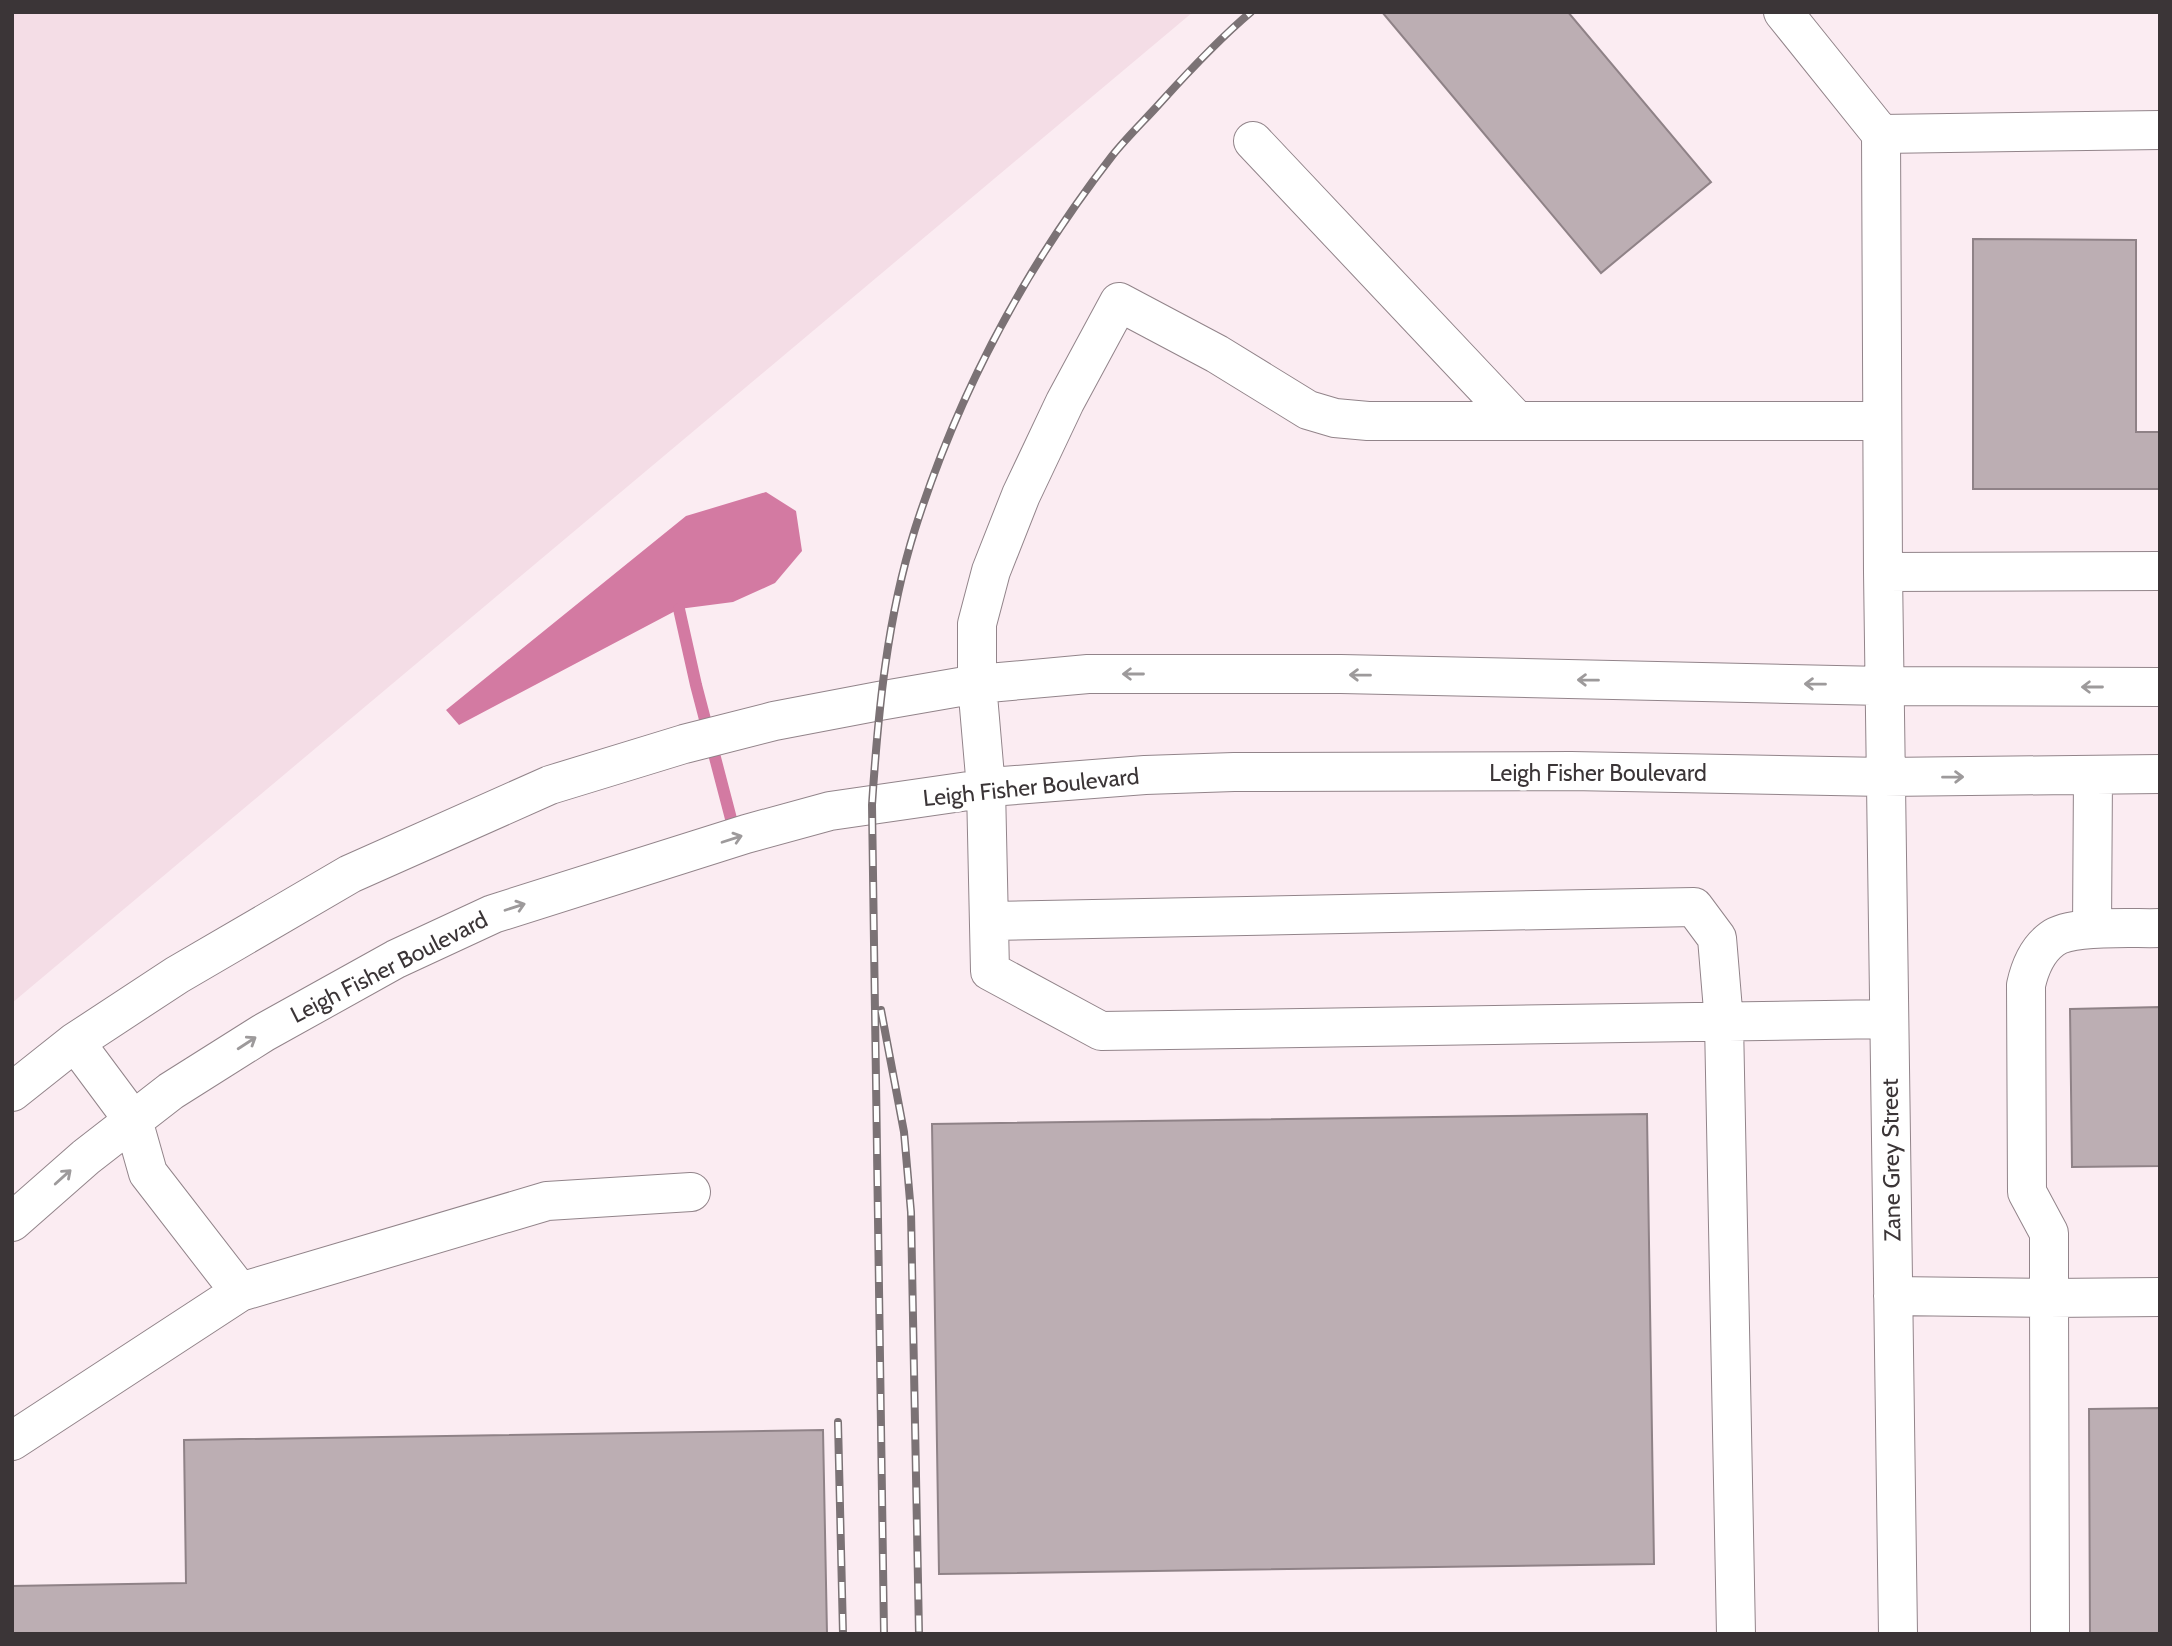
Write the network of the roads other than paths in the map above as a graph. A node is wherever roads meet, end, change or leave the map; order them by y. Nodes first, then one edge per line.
1 (1783, 12) edge
2 (2160, 130) edge
3 (1881, 134) junction
4 (1253, 141) dead end
5 (1517, 421) junction
6 (1882, 421) junction
7 (2160, 571) edge
8 (1883, 572) junction
9 (977, 684) junction
10 (1883, 685) junction
11 (2160, 687) edge
12 (2093, 775) junction
13 (2160, 775) edge
14 (1884, 777) junction
15 (986, 788) junction
16 (989, 921) junction
17 (2160, 928) edge
18 (2092, 929) junction
19 (1888, 1019) junction
20 (1724, 1021) junction
21 (75, 1042) junction
22 (12, 1092) edge
23 (133, 1120) junction
24 (691, 1192) dead end
25 (12, 1222) edge
26 (240, 1292) junction
27 (1893, 1296) junction
28 (2160, 1297) edge
29 (2049, 1298) junction
30 (12, 1441) edge
31 (1736, 1634) edge
32 (1898, 1634) edge
33 (2050, 1634) edge

1 - 3 street
2 - 3 street
3 - 6 street, Zane Grey Street
4 - 5 street
5 - 6 street
5 - 9 street
6 - 8 street, Zane Grey Street
7 - 8 street
8 - 10 street, Zane Grey Street
10 -> 9 street
9 - 15 street
9 - 21 street
11 -> 10 street
10 - 14 street, Zane Grey Street
12 - 13 street, Leigh Fisher Boulevard
14 -> 12 street, Leigh Fisher Boulevard
12 - 18 street
14 - 15 street, Leigh Fisher Boulevard
14 - 19 street, Zane Grey Street
15 - 16 street
23 -> 15 street, Leigh Fisher Boulevard
16 - 20 street
16 - 20 street
17 - 18 street
18 - 29 street
19 - 20 street
19 - 27 street, Zane Grey Street
20 - 31 street
21 - 22 street
21 - 23 street
25 -> 23 street, Leigh Fisher Boulevard
23 - 26 street
24 - 26 street
26 - 30 street
27 - 29 street
27 - 32 street, Zane Grey Street
28 - 29 street
29 - 33 street

